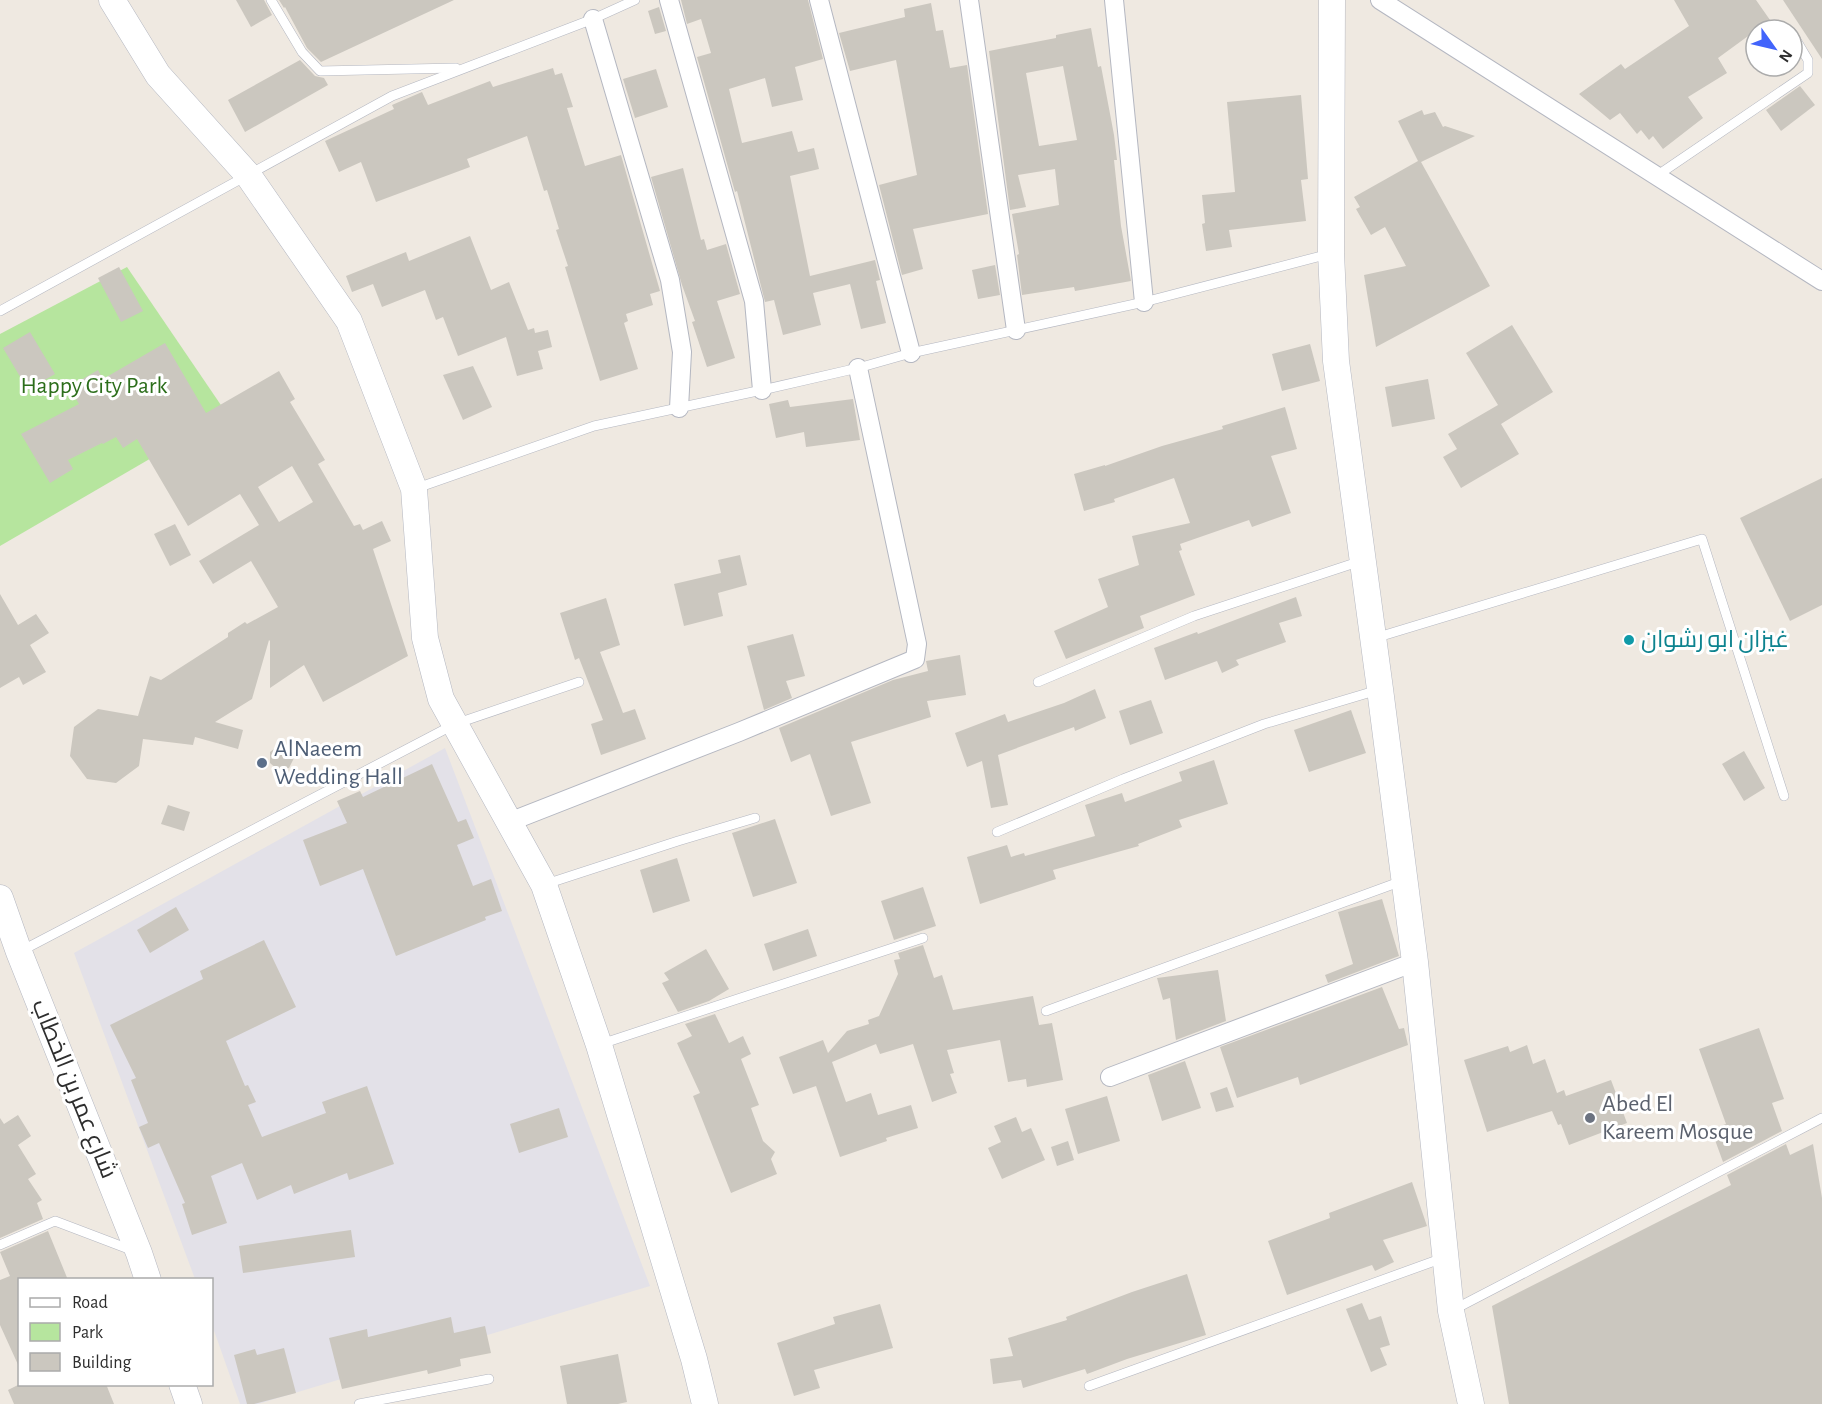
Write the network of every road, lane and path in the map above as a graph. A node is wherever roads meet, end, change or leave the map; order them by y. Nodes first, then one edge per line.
1 (112, 0) edge
2 (271, 0) edge
3 (635, 0) edge
4 (669, 0) edge
5 (819, 0) edge
6 (969, 0) edge
7 (1114, 0) edge
8 (1332, 0) edge
9 (1380, 0) edge
10 (593, 19) junction
11 (1804, 53) edge
12 (464, 68) junction
13 (1804, 76) edge
14 (1801, 78) edge
15 (248, 175) junction
16 (1655, 177) junction
17 (1331, 253) junction
18 (1822, 281) edge
19 (1144, 302) junction
20 (0, 311) edge
21 (1016, 330) junction
22 (911, 353) junction
23 (858, 368) junction
24 (762, 390) junction
25 (679, 408) junction
26 (414, 489) junction
27 (1363, 560) junction
28 (1373, 639) junction
29 (579, 682) dead end
30 (1038, 682) dead end
31 (1380, 689) junction
32 (454, 724) junction
33 (1784, 796) dead end
34 (755, 818) dead end
35 (509, 822) junction
36 (998, 831) dead end
37 (1404, 880) junction
38 (544, 885) junction
39 (0, 898) edge
40 (923, 938) dead end
41 (19, 952) junction
42 (1415, 962) junction
43 (1046, 1011) dead end
44 (599, 1045) junction
45 (1110, 1077) dead end
46 (1822, 1118) edge
47 (0, 1245) edge
48 (139, 1253) junction
49 (1445, 1258) junction
50 (147, 1278) edge
51 (1451, 1311) junction
52 (489, 1379) dead end
53 (184, 1386) edge
54 (1089, 1386) dead end
55 (1468, 1403) edge
56 (189, 1404) edge
57 (358, 1404) edge
58 (705, 1404) edge

1 - 15 street
2 - 12 lane
3 - 10 lane
4 - 24 street
5 - 22 street
6 - 21 street
7 - 19 street
8 - 17 street
9 - 16 street
10 - 12 lane
10 - 25 street
11 - 13 lane
12 - 15 lane
14 - 16 lane
15 - 20 lane
15 - 26 street
16 - 18 street
17 - 19 lane
17 - 27 street
19 - 21 lane
21 - 22 lane
22 - 23 lane
23 - 24 lane
23 - 35 street
24 - 25 lane
25 - 26 lane
26 - 32 street
27 - 28 street
27 - 30 lane
28 - 31 street
28 - 33 lane
29 - 32 lane
31 - 36 lane
31 - 37 street
32 - 35 street
32 - 41 lane
34 - 38 lane
35 - 38 street
37 - 42 street
37 - 43 lane
38 - 44 street
39 - 41 street, شارع عمر بن الخطاب
40 - 44 lane
41 - 48 street, شارع عمر بن الخطاب
42 - 45 street
42 - 49 street
44 - 58 street
46 - 51 lane
47 - 48 lane
48 - 50 street, شارع عمر بن الخطاب
49 - 51 street
49 - 54 lane
51 - 55 street
52 - 57 lane
53 - 56 street

